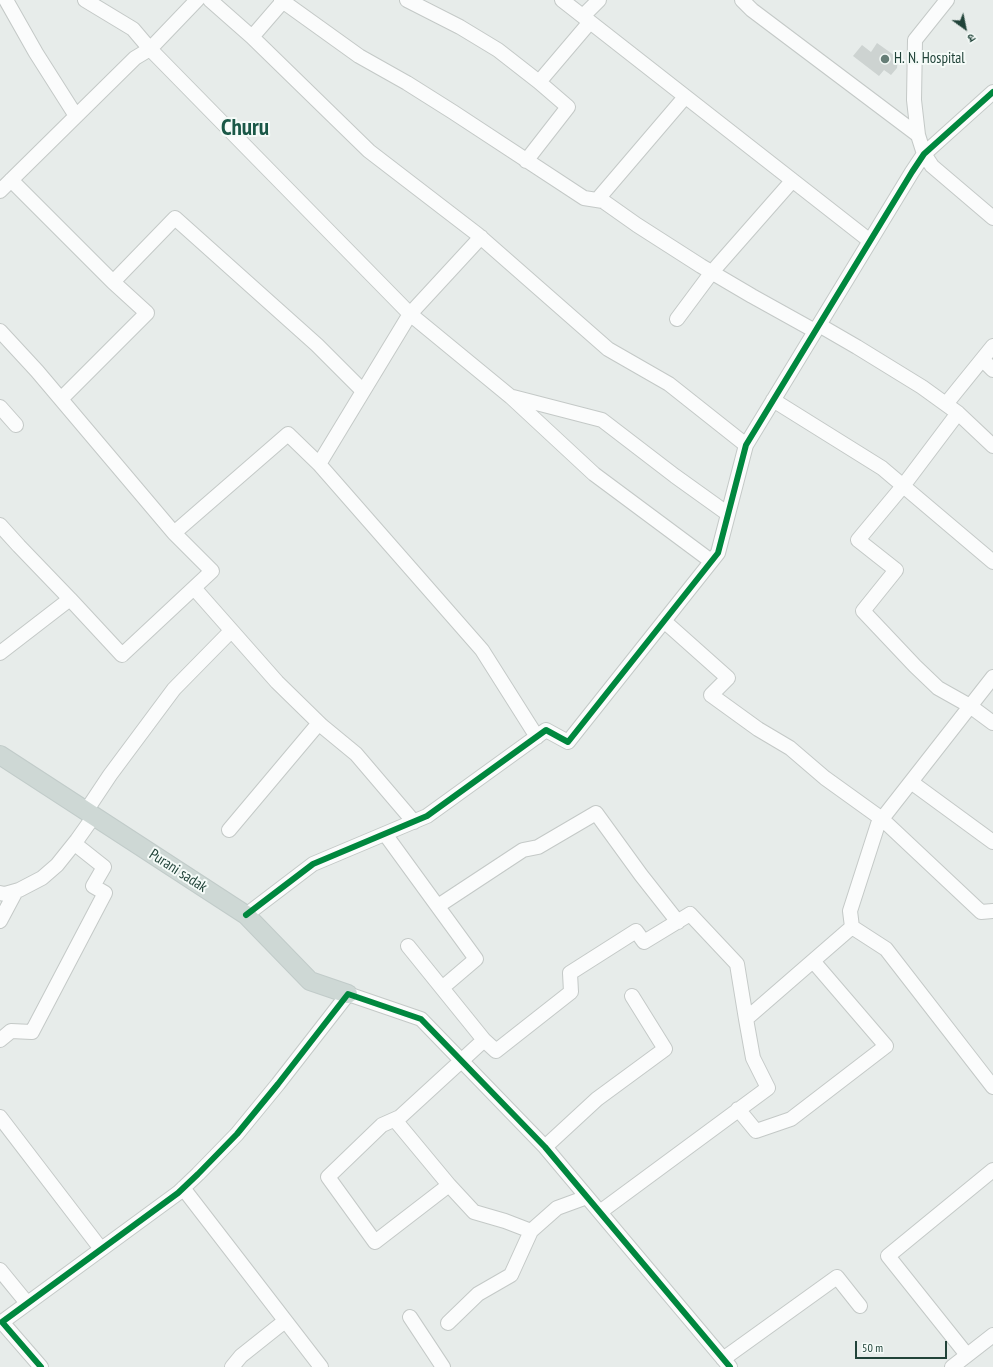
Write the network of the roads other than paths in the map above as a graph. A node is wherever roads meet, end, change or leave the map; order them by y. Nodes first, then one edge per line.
1 (6, 0) edge
2 (85, 0) edge
3 (197, 0) edge
4 (210, 0) edge
5 (408, 0) edge
6 (562, 0) edge
7 (599, 0) edge
8 (742, 0) edge
9 (947, 0) edge
10 (283, 1) edge
11 (586, 19) junction
12 (252, 37) junction
13 (150, 49) junction
14 (539, 82) junction
15 (993, 92) edge
16 (686, 97) junction
17 (76, 116) junction
18 (918, 135) junction
19 (924, 154) junction
20 (526, 161) junction
21 (11, 180) junction
22 (792, 181) junction
23 (0, 191) edge
24 (597, 200) junction
25 (993, 218) edge
26 (481, 237) junction
27 (870, 242) junction
28 (712, 272) junction
29 (113, 282) junction
30 (410, 314) junction
31 (677, 319) dead end
32 (817, 328) junction
33 (0, 332) edge
34 (993, 346) edge
35 (983, 360) junction
36 (993, 370) edge
37 (363, 391) junction
38 (511, 397) junction
39 (61, 399) junction
40 (773, 400) junction
41 (946, 404) junction
42 (0, 407) edge
43 (958, 413) junction
44 (16, 425) dead end
45 (746, 445) junction
46 (993, 446) edge
47 (319, 464) junction
48 (902, 486) junction
49 (728, 514) junction
50 (0, 525) edge
51 (174, 533) junction
52 (712, 561) junction
53 (993, 562) edge
54 (194, 588) junction
55 (70, 599) junction
56 (664, 621) junction
57 (231, 630) junction
58 (0, 653) edge
59 (993, 677) edge
60 (970, 706) junction
61 (319, 723) junction
62 (993, 723) edge
63 (537, 737) junction
64 (0, 755) edge
65 (911, 782) junction
66 (90, 814) junction
67 (882, 819) junction
68 (414, 822) junction
69 (229, 830) dead end
70 (385, 834) junction
71 (993, 842) edge
72 (74, 844) junction
73 (16, 891) junction
74 (0, 893) edge
75 (438, 906) junction
76 (993, 911) edge
77 (246, 915) junction
78 (0, 922) edge
79 (678, 922) junction
80 (852, 927) junction
81 (408, 946) dead end
82 (813, 960) junction
83 (442, 988) junction
84 (348, 994) junction
85 (632, 996) dead end
86 (746, 1018) junction
87 (0, 1040) edge
88 (484, 1040) junction
89 (462, 1060) junction
90 (993, 1087) edge
91 (738, 1110) junction
92 (0, 1116) edge
93 (395, 1120) junction
94 (546, 1147) junction
95 (993, 1170) edge
96 (449, 1185) junction
97 (183, 1188) junction
98 (587, 1197) junction
99 (600, 1212) junction
100 (531, 1231) junction
101 (101, 1249) junction
102 (0, 1270) edge
103 (27, 1304) junction
104 (860, 1306) dead end
105 (410, 1318) dead end
106 (285, 1321) junction
107 (1, 1322) edge
108 (448, 1323) dead end
109 (993, 1335) edge
110 (967, 1356) junction
111 (727, 1363) edge
112 (41, 1367) edge
113 (232, 1367) edge
114 (321, 1367) edge
115 (443, 1367) edge
116 (952, 1367) edge

1 - 17 street
2 - 13 street
3 - 13 street
4 - 12 street
5 - 14 street
6 - 11 street
7 - 11 street
8 - 18 street
9 - 18 street
10 - 12 street
10 - 20 street
11 - 14 street
11 - 16 street
12 - 26 street
13 - 17 street
13 - 30 street
14 - 20 street
15 - 19 street
16 - 22 street
16 - 24 street
17 - 21 street
18 - 19 street
19 - 25 street
19 - 27 street
20 - 24 street
21 - 23 street
21 - 29 street
22 - 27 street
22 - 28 street
24 - 28 street
26 - 30 street
26 - 45 street
27 - 32 street
28 - 31 street
28 - 32 street
29 - 37 street
29 - 39 street
30 - 37 street
30 - 38 street
32 - 40 street
32 - 41 street
33 - 39 street
34 - 35 street
35 - 36 street
35 - 41 street
37 - 47 street
38 - 49 street
38 - 52 street
39 - 51 street
40 - 45 street
40 - 48 street
41 - 43 street
42 - 44 street
43 - 46 street
43 - 48 street
45 - 49 street
47 - 51 street
47 - 63 street
48 - 53 street
48 - 60 street
49 - 52 street
50 - 55 street
51 - 54 street
52 - 56 street
54 - 55 street
54 - 57 street
55 - 58 street
56 - 63 street
56 - 67 street
57 - 61 street
57 - 66 street
59 - 60 street
60 - 62 street
60 - 65 street
61 - 68 street
61 - 69 street
63 - 68 street
64 - 66 main road, Purani sadak
65 - 67 street
65 - 71 street
66 - 72 street
66 - 77 main road, Purani sadak
67 - 76 street
67 - 80 street
68 - 70 street
70 - 75 street
70 - 77 street
72 - 73 street
72 - 87 street
73 - 74 street
73 - 78 street
75 - 79 street
75 - 83 street
77 - 84 main road, Purani sadak
79 - 86 street
79 - 88 street
80 - 82 street
80 - 90 street
81 - 83 street
82 - 86 street
82 - 91 street
83 - 88 street
84 - 89 street
84 - 97 street
85 - 94 street
86 - 91 street
88 - 89 street
89 - 93 street
89 - 94 street
91 - 99 street
92 - 101 street
93 - 96 street
93 - 96 street
94 - 98 street
95 - 110 street
96 - 100 street
97 - 101 street
97 - 106 street
98 - 99 street
98 - 100 street
99 - 111 street
100 - 108 street
101 - 103 street
102 - 103 street
103 - 107 street
104 - 111 street
105 - 115 street
106 - 113 street
106 - 114 street
107 - 112 street
109 - 110 street
110 - 116 street

